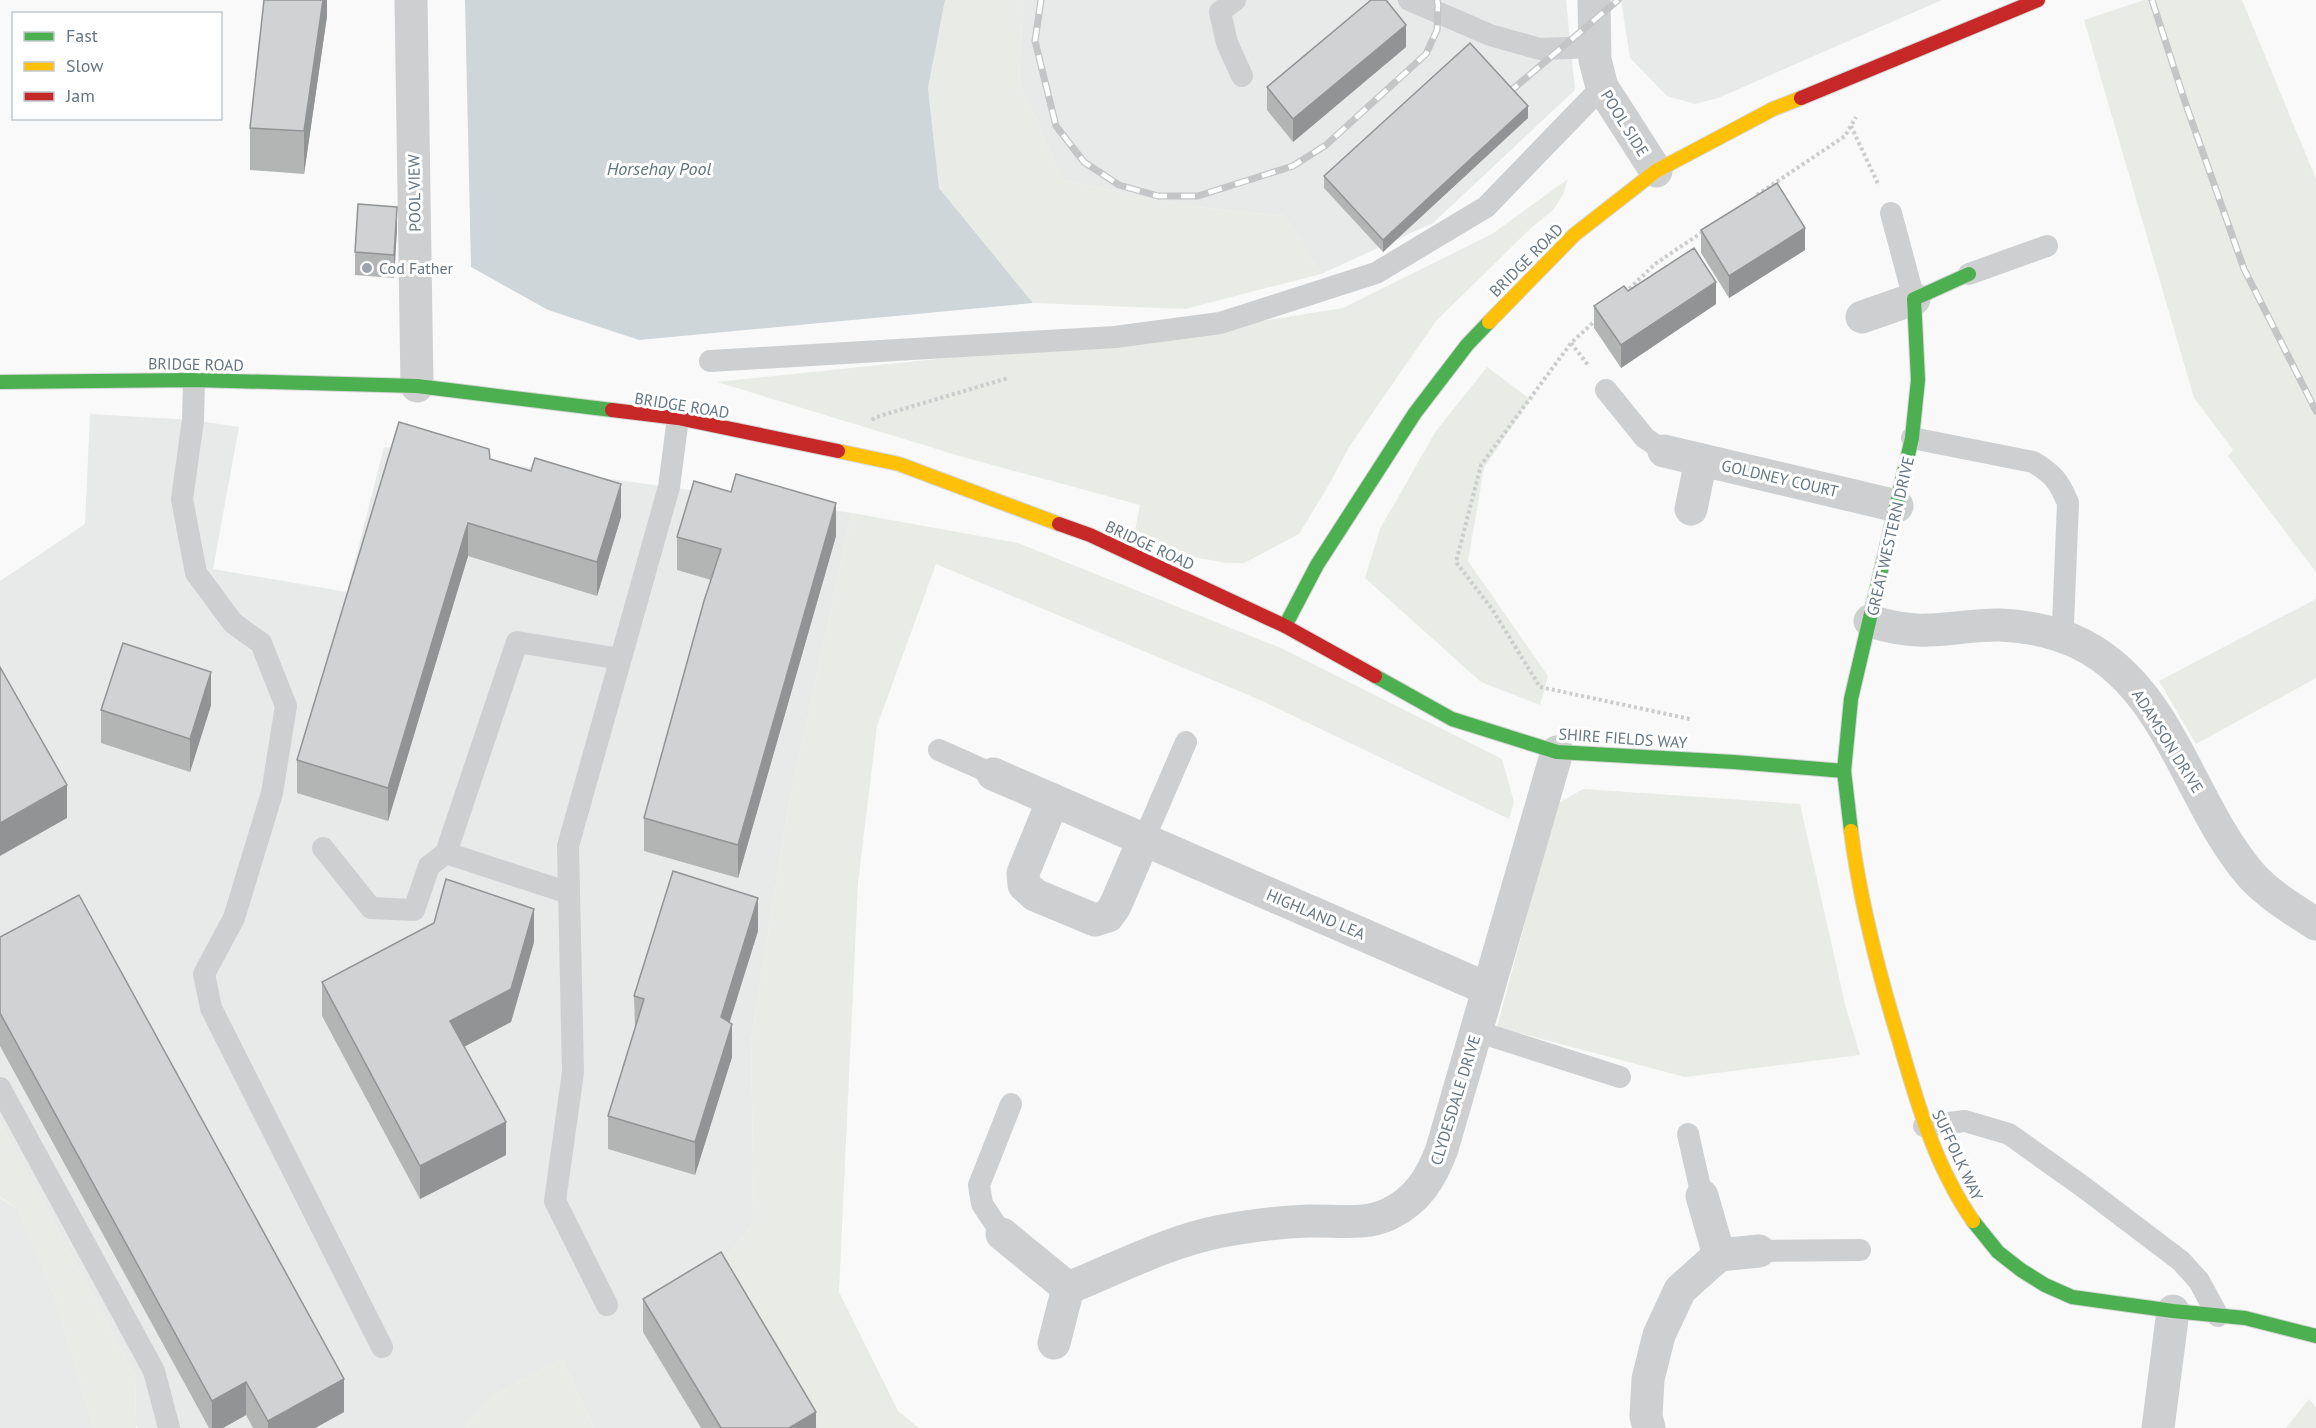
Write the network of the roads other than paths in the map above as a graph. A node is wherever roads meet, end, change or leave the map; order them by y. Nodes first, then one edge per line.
1 (411, 0) edge
2 (1235, 0) edge
3 (1409, 0) edge
4 (1594, 0) edge
5 (2037, 0) edge
6 (1595, 47) junction
7 (1242, 76) dead end
8 (1602, 87) junction
9 (1656, 171) junction
10 (1892, 213) road end
11 (2047, 246) dead end
12 (1969, 274) joint
13 (1914, 299) junction
14 (1862, 317) dead end
15 (710, 361) dead end
16 (194, 380) junction
17 (0, 382) edge
18 (417, 386) junction
19 (1606, 390) dead end
20 (678, 418) junction
21 (1912, 438) junction
22 (1664, 451) joint
23 (1701, 460) junction
24 (1897, 506) junction
25 (1691, 509) dead end
26 (1870, 621) junction
27 (1285, 626) junction
28 (2060, 636) junction
29 (620, 659) junction
30 (1186, 742) dead end
31 (939, 750) dead end
32 (1557, 752) junction
33 (1844, 771) junction
34 (993, 774) joint
35 (1053, 800) junction
36 (1144, 839) junction
37 (323, 848) dead end
38 (446, 853) junction
39 (569, 892) junction
40 (2316, 924) edge
41 (1488, 988) junction
42 (1476, 1031) junction
43 (1620, 1077) dead end
44 (0, 1088) edge
45 (1011, 1104) dead end
46 (1924, 1126) junction
47 (1688, 1134) dead end
48 (1702, 1196) joint
49 (1002, 1234) joint
50 (1860, 1250) dead end
51 (1759, 1251) joint
52 (1719, 1255) junction
53 (1068, 1288) junction
54 (607, 1305) dead end
55 (2174, 1311) junction
56 (2218, 1316) junction
57 (2316, 1336) edge
58 (1054, 1342) dead end
59 (382, 1347) dead end
60 (169, 1428) edge
61 (1649, 1428) edge
62 (2158, 1428) edge

1 - 18 street, POOL VIEW
2 - 7 lane
3 - 6 lane
4 - 6 street, POOL SIDE
5 - 9 street, BRIDGE ROAD
6 - 8 street, POOL SIDE
8 - 9 street, POOL SIDE
8 - 15 lane
9 - 27 street, BRIDGE ROAD
10 - 13 lane
11 - 12 lane
12 - 13 street
13 - 14 street
13 - 21 street, GREAT WESTERN DRIVE
16 - 17 street, BRIDGE ROAD
16 - 18 street, BRIDGE ROAD
16 - 59 lane
18 - 20 street, BRIDGE ROAD
19 - 22 lane
20 - 27 street, BRIDGE ROAD
20 - 29 lane
21 - 24 street, GREAT WESTERN DRIVE
21 - 28 lane
22 - 23 street, GOLDNEY COURT
23 - 24 street, GOLDNEY COURT
23 - 25 street
24 - 26 street, GREAT WESTERN DRIVE
26 - 28 street, ADAMSON DRIVE
26 - 33 street, GREAT WESTERN DRIVE
27 - 32 street, SHIRE FIELDS WAY
28 - 40 street, ADAMSON DRIVE
29 - 38 lane
29 - 39 lane
30 - 36 lane
31 - 34 lane
32 - 33 street, SHIRE FIELDS WAY
32 - 41 street, CLYDESDALE DRIVE
33 - 46 street, SUFFOLK WAY
34 - 35 street, HIGHLAND LEA
35 - 36 street, HIGHLAND LEA
35 - 36 street
36 - 41 street, HIGHLAND LEA
37 - 38 lane
38 - 39 lane
39 - 54 lane
41 - 42 street, CLYDESDALE DRIVE
42 - 43 lane
42 - 53 street, CLYDESDALE DRIVE
44 - 60 lane
45 - 49 lane
46 - 55 street, SUFFOLK WAY
46 - 56 lane
47 - 48 lane
48 - 52 street
49 - 53 street
50 - 51 lane
51 - 52 street
52 - 61 street
53 - 58 street
55 - 56 street, SUFFOLK WAY
55 - 62 street
56 - 57 street, SUFFOLK WAY

